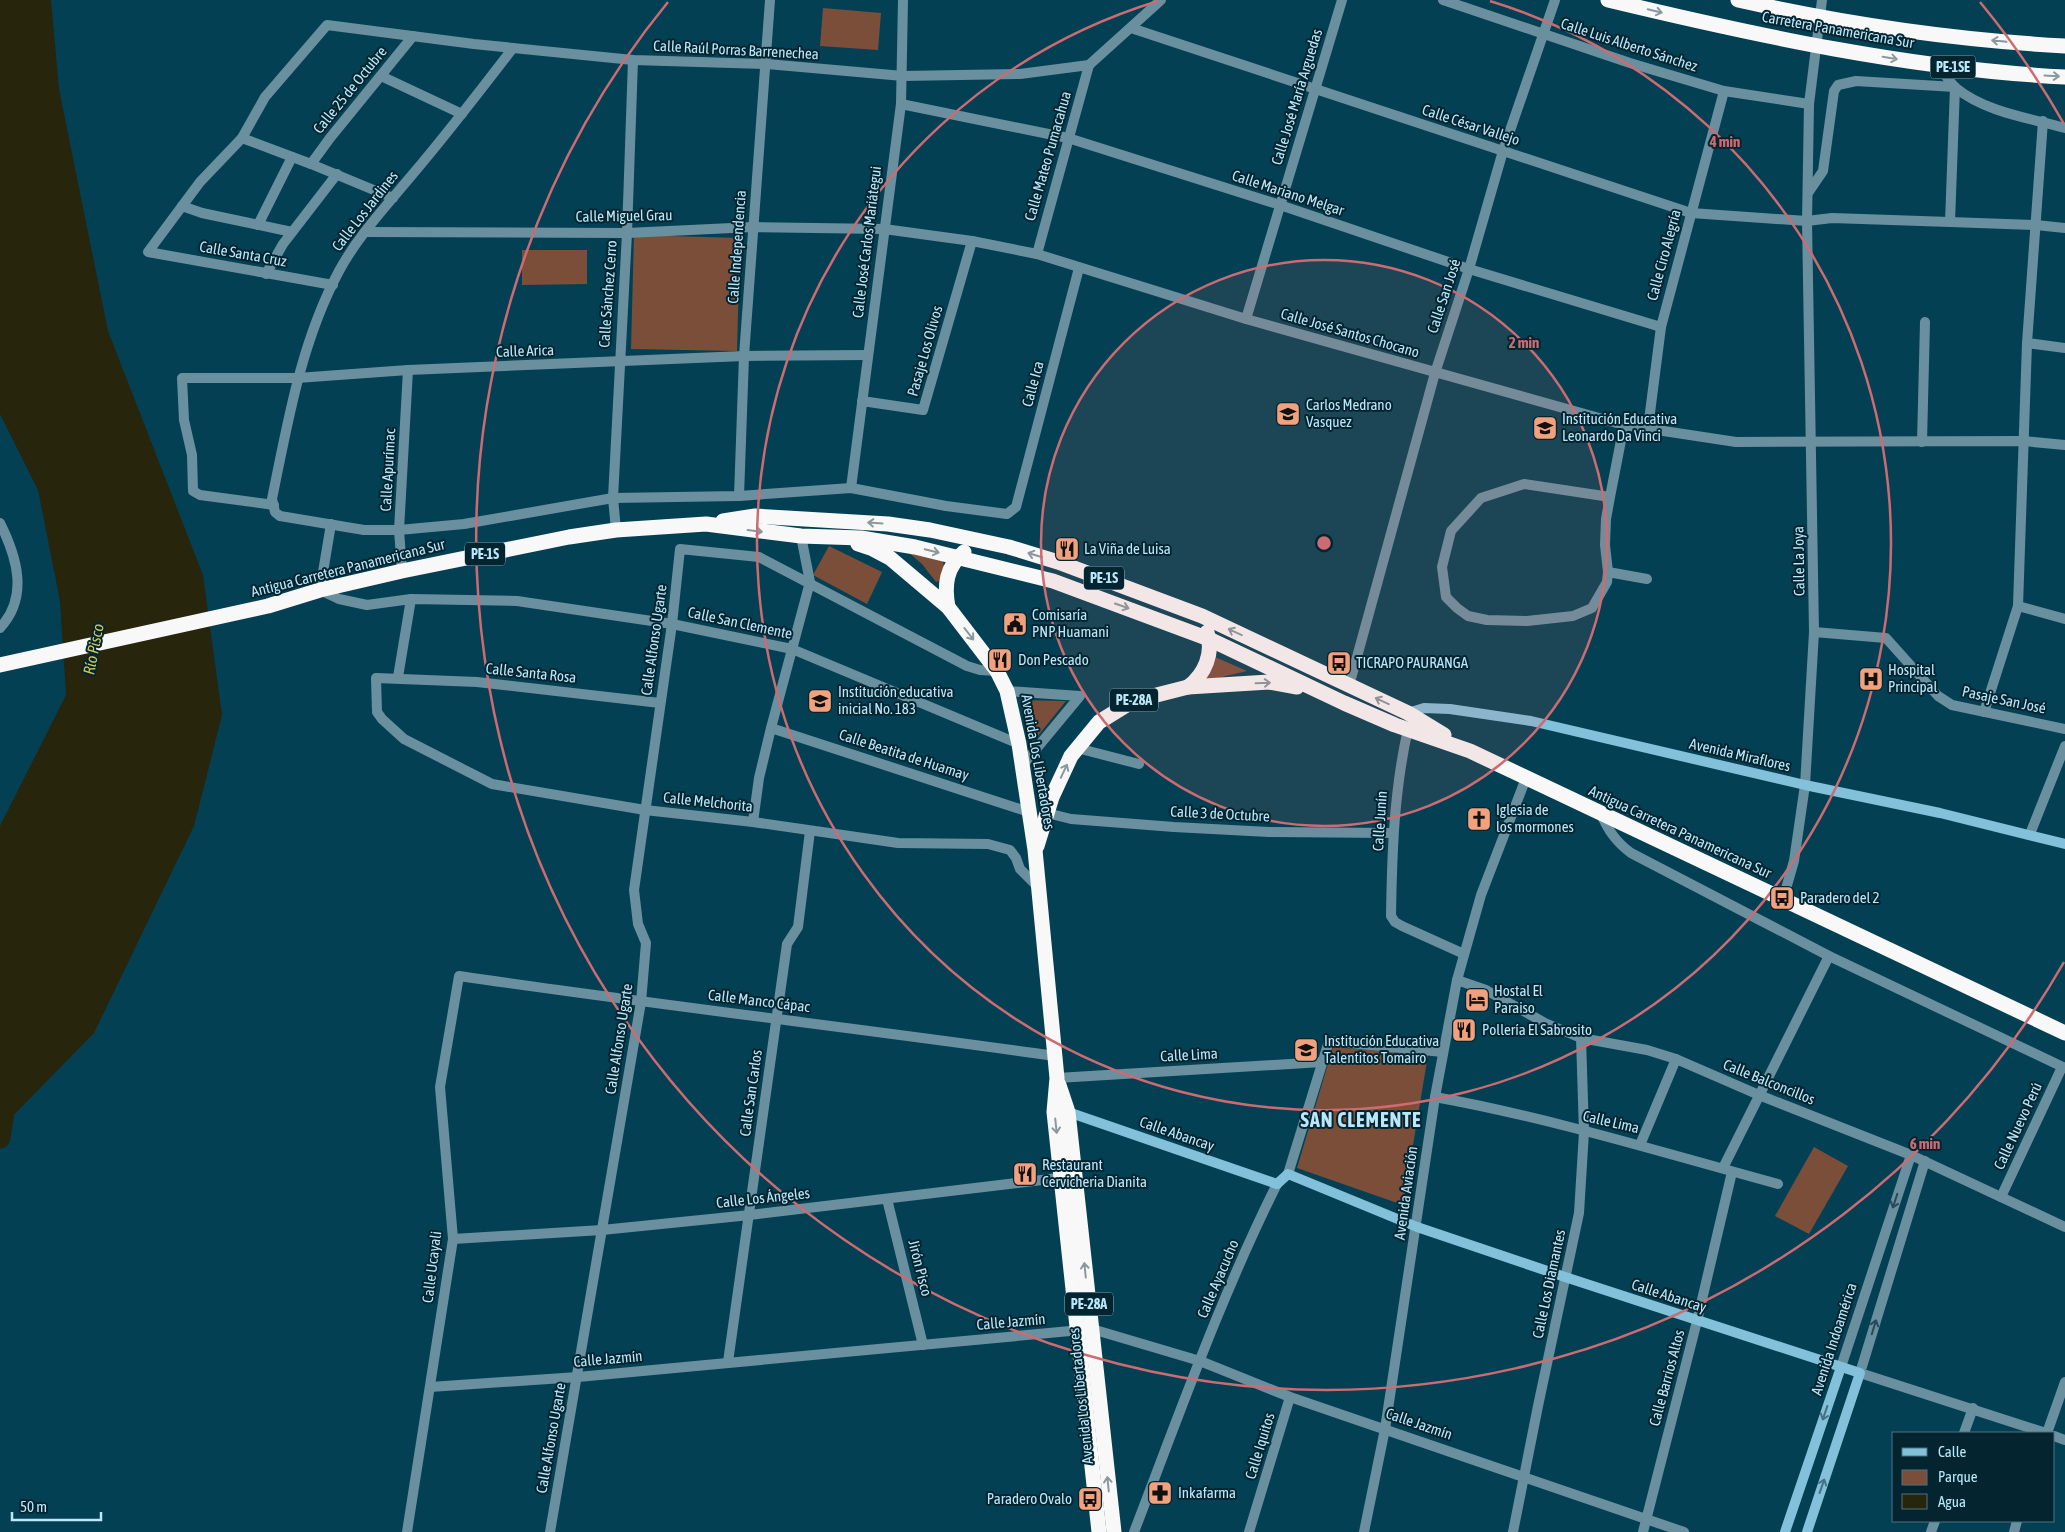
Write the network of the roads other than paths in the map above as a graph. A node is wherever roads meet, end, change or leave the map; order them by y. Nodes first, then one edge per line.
1 (770, 0) edge
2 (903, 0) edge
3 (1161, 0) edge
4 (1342, 0) edge
5 (1443, 0) edge
6 (1554, 0) edge
7 (1608, 0) edge
8 (1738, 0) edge
9 (1822, 0) edge
10 (1131, 28) junction
11 (1544, 34) junction
12 (413, 36) junction
13 (2065, 46) edge
14 (513, 48) junction
15 (633, 60) junction
16 (767, 64) junction
17 (1090, 65) junction
18 (1939, 66) junction
19 (380, 76) junction
20 (903, 76) junction
21 (2065, 77) edge
22 (1955, 87) junction
23 (1315, 90) junction
24 (1724, 91) junction
25 (901, 104) junction
26 (1808, 104) junction
27 (462, 114) junction
28 (2043, 121) junction
29 (2065, 128) edge
30 (242, 138) junction
31 (1068, 138) junction
32 (1503, 152) junction
33 (292, 157) junction
34 (311, 164) junction
35 (337, 174) junction
36 (1808, 194) junction
37 (393, 198) junction
38 (1280, 205) junction
39 (182, 206) junction
40 (1691, 213) junction
41 (1807, 220) junction
42 (1950, 222) junction
43 (258, 225) junction
44 (2036, 225) junction
45 (753, 226) junction
46 (2065, 228) edge
47 (884, 229) junction
48 (292, 232) junction
49 (365, 232) junction
50 (627, 233) junction
51 (972, 241) junction
52 (1036, 254) junction
53 (1079, 268) junction
54 (1469, 269) junction
55 (266, 274) junction
56 (332, 285) junction
57 (1246, 319) junction
58 (1925, 322) dead end
59 (1661, 327) junction
60 (2027, 343) junction
61 (2065, 348) edge
62 (868, 355) junction
63 (744, 356) junction
64 (619, 363) junction
65 (408, 370) junction
66 (1435, 373) junction
67 (297, 378) junction
68 (862, 401) junction
69 (1624, 425) junction
70 (1648, 428) junction
71 (2023, 441) junction
72 (1922, 442) junction
73 (1812, 443) junction
74 (2065, 445) edge
75 (851, 488) junction
76 (740, 496) junction
77 (1610, 497) junction
78 (613, 498) junction
79 (274, 505) junction
80 (0, 523) edge
81 (330, 524) junction
82 (706, 524) junction
83 (399, 530) junction
84 (616, 530) junction
85 (801, 536) junction
86 (832, 537) junction
87 (978, 540) junction
88 (958, 558) junction
89 (402, 571) junction
90 (1608, 572) junction
91 (1647, 579) dead end
92 (810, 582) junction
93 (320, 590) junction
94 (411, 599) junction
95 (2018, 606) junction
96 (948, 607) junction
97 (1202, 616) junction
98 (2065, 619) edge
99 (672, 624) junction
100 (0, 628) edge
101 (1814, 632) junction
102 (1209, 638) junction
103 (792, 649) junction
104 (0, 665) edge
105 (998, 671) junction
106 (398, 677) junction
107 (1349, 686) junction
108 (1188, 687) junction
109 (1316, 690) junction
110 (1007, 691) junction
111 (660, 703) junction
112 (377, 712) joint
113 (1984, 712) junction
114 (1408, 713) junction
115 (771, 728) junction
116 (1408, 729) junction
117 (2065, 729) edge
118 (1019, 744) junction
119 (2065, 746) edge
120 (1077, 748) junction
121 (1470, 751) junction
122 (1139, 764) dead end
123 (1022, 766) junction
124 (1526, 778) junction
125 (1805, 785) junction
126 (1028, 805) junction
127 (645, 810) junction
128 (1047, 813) junction
129 (1601, 814) junction
130 (753, 822) junction
131 (810, 831) junction
132 (1393, 832) junction
133 (2030, 834) junction
134 (2065, 844) edge
135 (1036, 850) junction
136 (1038, 887) junction
137 (1783, 900) junction
138 (1464, 954) junction
139 (1829, 956) junction
140 (459, 976) joint
141 (1457, 980) junction
142 (641, 1002) junction
143 (776, 1018) junction
144 (2065, 1033) edge
145 (1581, 1038) junction
146 (1443, 1052) junction
147 (1055, 1056) junction
148 (1676, 1059) junction
149 (1322, 1062) junction
150 (2064, 1067) edge
151 (1057, 1078) junction
152 (1759, 1095) junction
153 (1435, 1097) junction
154 (1068, 1112) junction
155 (1584, 1132) junction
156 (1640, 1145) junction
157 (1911, 1155) junction
158 (1925, 1161) junction
159 (1727, 1170) junction
160 (1288, 1174) junction
161 (1068, 1177) junction
162 (1277, 1184) junction
163 (1778, 1184) dead end
164 (2001, 1197) junction
165 (887, 1199) junction
166 (750, 1215) junction
167 (1417, 1226) junction
168 (2065, 1227) edge
169 (602, 1230) junction
170 (453, 1239) junction
171 (1565, 1277) junction
172 (1697, 1321) junction
173 (1085, 1330) junction
174 (923, 1345) junction
175 (1200, 1361) junction
176 (728, 1362) junction
177 (1841, 1366) junction
178 (1860, 1373) junction
179 (578, 1377) junction
180 (2065, 1382) edge
181 (430, 1387) junction
182 (1290, 1397) junction
183 (1973, 1408) junction
184 (1385, 1429) junction
185 (1964, 1432) edge
186 (2044, 1432) edge
187 (2047, 1432) edge
188 (1525, 1476) junction
189 (1646, 1520) junction
190 (407, 1532) edge
191 (550, 1532) edge
192 (1098, 1532) edge
193 (1114, 1532) edge
194 (1134, 1532) edge
195 (1249, 1532) edge
196 (1364, 1532) edge
197 (1513, 1532) edge
198 (1642, 1532) edge
199 (1684, 1532) edge
200 (1785, 1532) edge
201 (1807, 1532) edge

1 - 16 street, Calle Independencia
2 - 20 street, Calle José Carlos Mariátegui
3 - 10 street
4 - 23 street, Calle José María Arguedas
5 - 11 street, Calle Luis Alberto Sánchez
6 - 11 street, Calle San José
7 -> 18 highway, Carretera Panamericana Sur / PE-1SE
13 -> 8 highway, Carretera Panamericana Sur / PE-1SE
9 - 26 street, Calle La Joya
10 - 17 street
10 - 23 street, Calle César Vallejo
11 - 24 street, Calle Luis Alberto Sánchez
11 - 32 street, Calle San José
12 - 14 street, Calle Raúl Porras Barrenechea
12 - 19 street, Calle 25 de Octubre
12 - 30 street, Calle Raúl Porras Barrenechea
14 - 15 street, Calle Raúl Porras Barrenechea
14 - 27 street, Calle Los Jardines
15 - 16 street, Calle Raúl Porras Barrenechea
15 - 50 street, Calle Sánchez Cerro
16 - 20 street, Calle Raúl Porras Barrenechea
16 - 45 street, Calle Independencia
17 - 20 street, Calle Raúl Porras Barrenechea
17 - 31 street, Calle Mateo Pumacahua
18 -> 21 highway, Carretera Panamericana Sur / PE-1SE
18 - 22 street
19 - 27 street
19 - 34 street, Calle 25 de Octubre
20 - 25 street, Calle José Carlos Mariátegui
22 - 28 street
22 - 36 street
22 - 42 street
23 - 32 street, Calle César Vallejo
23 - 38 street, Calle José María Arguedas
24 - 26 street, Calle Luis Alberto Sánchez
24 - 40 street, Calle Ciro Alegría
25 - 31 street, Calle Mariano Melgar
25 - 47 street, Calle José Carlos Mariátegui
26 - 36 street, Calle La Joya
27 - 37 street, Calle Los Jardines
28 - 29 street
28 - 44 street
30 - 33 street
30 - 39 street
31 - 38 street, Calle Mariano Melgar
31 - 52 street, Calle Mateo Pumacahua
32 - 40 street, Calle César Vallejo
32 - 54 street, Calle San José
33 - 34 street
33 - 43 street
34 - 35 street
35 - 37 street
35 - 48 street
36 - 41 street, Calle La Joya
37 - 49 street, Calle Los Jardines
38 - 54 street, Calle Mariano Melgar
38 - 57 street, Calle José María Arguedas
39 - 43 street
39 - 55 street, Calle Santa Cruz
40 - 41 street, Calle César Vallejo
40 - 59 street, Calle Ciro Alegría
41 - 42 street, Calle César Vallejo
41 - 73 street, Calle La Joya
42 - 44 street, Calle César Vallejo
43 - 48 street
44 - 46 street, Calle César Vallejo
44 - 60 street
45 - 47 street, Calle Miguel Grau
45 - 50 street, Calle Miguel Grau
45 - 63 street, Calle Independencia
47 - 51 street, Calle José Santos Chocano
47 - 62 street, Calle José Carlos Mariátegui
48 - 55 street
49 - 50 street, Calle Miguel Grau
49 - 56 street, Calle Los Jardines
50 - 64 street, Calle Sánchez Cerro
51 - 52 street, Calle José Santos Chocano
51 - 68 street, Pasaje Los Olivos
52 - 53 street, Calle José Santos Chocano
53 - 57 street, Calle José Santos Chocano
53 - 75 street, Calle Ica
54 - 59 street, Calle Mariano Melgar
54 - 66 street, Calle San José
55 - 56 street, Calle Santa Cruz
56 - 67 street, Calle Los Jardines
57 - 66 street, Calle José Santos Chocano
58 - 72 street
59 - 70 street, Calle Ciro Alegría
60 - 61 street
60 - 71 street
62 - 63 street, Calle Arica
62 - 68 street, Calle José Carlos Mariátegui
63 - 64 street, Calle Arica
63 - 76 street, Calle Independencia
64 - 65 street, Calle Arica
64 - 78 street, Calle Sánchez Cerro
65 - 67 street, Calle Arica
65 - 83 street, Calle Apurímac
66 - 69 street, Calle José Santos Chocano
66 - 107 street, Calle San José
67 - 79 street, Calle Los Jardines
67 - 79 street, Calle Arica
68 - 75 street, Calle José Carlos Mariátegui
69 - 70 street, Calle José Santos Chocano
69 - 77 street
70 - 73 street, Calle José Santos Chocano
71 - 72 street, Calle José Santos Chocano
71 - 74 street, Calle José Santos Chocano
71 - 95 street
72 - 73 street, Calle José Santos Chocano
73 - 101 street, Calle La Joya
75 - 76 street
76 - 78 street
77 - 90 street
77 - 90 street
78 - 83 street
78 - 84 street, Calle Sánchez Cerro
79 - 81 street
80 - 100 street
81 - 83 street
81 - 93 street
82 - 84 highway, Antigua Carretera Panamericana Sur / PE-1S
82 -> 85 highway, Antigua Carretera Panamericana Sur / PE-1S
87 -> 82 highway, Antigua Carretera Panamericana Sur / PE-1S
83 - 89 street, Calle Apurímac
84 - 89 highway, Antigua Carretera Panamericana Sur / PE-1S
85 - 86 highway, Antigua Carretera Panamericana Sur / PE-1S
85 - 92 street
86 -> 88 highway, Antigua Carretera Panamericana Sur / PE-1S
86 - 96 highway, Avenida Los Libertadores / PE-28A
87 - 88 highway
97 -> 87 highway, Antigua Carretera Panamericana Sur / PE-1S
88 - 96 highway
88 -> 102 highway, Antigua Carretera Panamericana Sur / PE-1S
89 - 93 highway, Antigua Carretera Panamericana Sur / PE-1S
90 - 91 street
92 - 99 street, Calle Alfonso Ugarte
92 - 103 street
92 - 105 street
93 - 94 street, Calle San Clemente
93 - 104 highway, Antigua Carretera Panamericana Sur / PE-1S
94 - 99 street, Calle San Clemente
94 - 106 street
95 - 98 street
95 - 113 street
96 -> 105 highway, Avenida Los Libertadores / PE-28A
97 - 102 highway
107 -> 97 highway, Antigua Carretera Panamericana Sur / PE-1S
99 - 103 street, Calle San Clemente
99 - 111 street, Calle Alfonso Ugarte
101 - 113 street, Pasaje San José
101 - 125 street, Calle La Joya
102 - 108 highway
102 - 109 highway, Antigua Carretera Panamericana Sur / PE-1S
103 - 115 street
103 - 118 street, Calle San Clemente
105 - 110 highway, Avenida Los Libertadores / PE-28A
106 - 111 street, Calle Santa Rosa
106 - 112 street, Calle Santa Rosa
114 -> 107 highway, Antigua Carretera Panamericana Sur / PE-1S
108 -> 109 highway, PE-28A
108 - 120 highway, PE-28A
109 - 116 highway, Antigua Carretera Panamericana Sur / PE-1S
110 - 118 highway, Avenida Los Libertadores / PE-28A
110 - 123 street
111 - 127 street, Calle Alfonso Ugarte
112 - 127 street, Calle Melchorita
113 - 117 street, Pasaje San José
114 - 121 highway, Antigua Carretera Panamericana Sur / PE-1S
114 - 125 street, Avenida Miraflores
115 - 126 street, Calle Beatita de Huamay
115 - 130 street
116 - 121 highway, Antigua Carretera Panamericana Sur / PE-1S
116 - 132 street, Calle Junín
118 - 123 highway, Avenida Los Libertadores / PE-28A
119 - 133 street
120 - 122 street
128 -> 120 highway, PE-28A
121 - 124 highway, Antigua Carretera Panamericana Sur / PE-1S
123 - 126 highway, Avenida Los Libertadores / PE-28A
124 - 129 highway, Antigua Carretera Panamericana Sur / PE-1S
124 - 138 street, Avenida Aviación
125 - 133 street, Avenida Miraflores
125 - 137 street, Calle La Joya
126 - 128 highway
126 - 135 highway, Avenida Los Libertadores / PE-28A
127 - 130 street, Calle Melchorita
127 - 142 street, Calle Alfonso Ugarte
128 - 132 street, Calle 3 de Octubre
128 - 135 highway, PE-28A
129 - 137 highway, Antigua Carretera Panamericana Sur / PE-1S
129 - 139 street
130 - 131 street, Calle Melchorita
131 - 136 street, Calle Melchorita
131 - 143 street, Calle San Carlos
132 - 138 street, Calle Junín
133 - 134 street, Avenida Miraflores
135 - 136 highway, Avenida Los Libertadores / PE-28A
136 - 147 highway, Avenida Los Libertadores / PE-28A
137 - 144 highway, Antigua Carretera Panamericana Sur / PE-1S
138 - 141 street, Avenida Aviación
139 - 150 street
139 - 152 street, Calle Barrios Altos
140 - 142 street, Calle Manco Cápac
140 - 170 street, Calle Ucayali
141 - 145 street, Calle Balconcillos
141 - 146 street, Avenida Aviación
142 - 143 street, Calle Manco Cápac
142 - 169 street, Calle Alfonso Ugarte
143 - 147 street, Calle Manco Cápac
143 - 166 street, Calle San Carlos
145 - 148 street, Calle Balconcillos
145 - 155 street, Calle Los Diamantes
146 - 149 street
146 - 153 street, Avenida Aviación
147 - 151 highway, Avenida Los Libertadores / PE-28A
148 - 152 street, Calle Balconcillos
148 - 156 street
149 - 151 street, Calle Lima
149 - 160 street
150 - 164 street, Calle Nuevo Perú
151 - 154 highway, Avenida Los Libertadores / PE-28A
151 -> 161 highway, Avenida Los Libertadores / PE-28A
152 - 157 street, Calle Balconcillos
152 - 159 street, Calle Barrios Altos
153 - 155 street, Calle Lima
153 - 167 street, Avenida Aviación
154 - 161 highway, Avenida Los Libertadores / PE-28A
154 - 162 street, Calle Abancay
155 - 156 street, Calle Lima
155 - 171 street, Calle Los Diamantes
156 - 159 street, Calle Lima
157 - 158 street, Calle Balconcillos
157 -> 177 street, Avenida Indoamérica
158 - 164 street, Calle Balconcillos
178 -> 158 street
159 - 163 street, Calle Lima
159 - 172 street, Calle Barrios Altos
160 - 162 street, Calle Ayacucho
160 - 167 street, Calle Abancay
161 - 165 street, Calle Los Ángeles
161 - 173 highway, Avenida Los Libertadores / PE-28A
162 - 175 street, Calle Ayacucho
164 - 168 street, Calle Balconcillos
165 - 166 street, Calle Los Ángeles
165 - 174 street, Jirón Pisco
166 - 169 street, Calle Los Ángeles
166 - 176 street, Calle San Carlos
167 - 171 street, Calle Abancay
167 - 184 street, Avenida Aviación
169 - 170 street, Calle Los Ángeles
169 - 179 street, Calle Alfonso Ugarte
170 - 181 street, Calle Ucayali
171 - 172 street, Calle Abancay
171 - 188 street, Calle Los Diamantes
172 - 177 street, Calle Abancay
172 - 189 street, Calle Barrios Altos
173 - 174 street, Calle Jazmín
173 - 175 street, Calle Jazmín
173 - 192 highway, Avenida Los Libertadores / PE-28A
193 -> 173 highway, Avenida Los Libertadores / PE-28A
174 - 176 street, Calle Jazmín
175 - 182 street, Calle Jazmín
175 - 194 street, Calle Ayacucho
176 - 179 street, Calle Jazmín
177 - 178 street, Calle Abancay
177 -> 200 street, Avenida Indoamérica
178 - 183 street, Calle Abancay
201 -> 178 street
179 - 181 street, Calle Jazmín
179 - 191 street, Calle Alfonso Ugarte
180 - 187 street
181 - 190 street, Calle Ucayali
182 - 184 street, Calle Jazmín
182 - 195 street, Calle Iquitos
183 - 185 street
183 - 186 street, Calle Abancay
184 - 188 street, Calle Jazmín
184 - 196 street, Avenida Aviación
188 - 189 street, Calle Jazmín
188 - 197 street, Calle Los Diamantes
189 - 198 street, Calle Barrios Altos
189 - 199 street, Calle Jazmín

